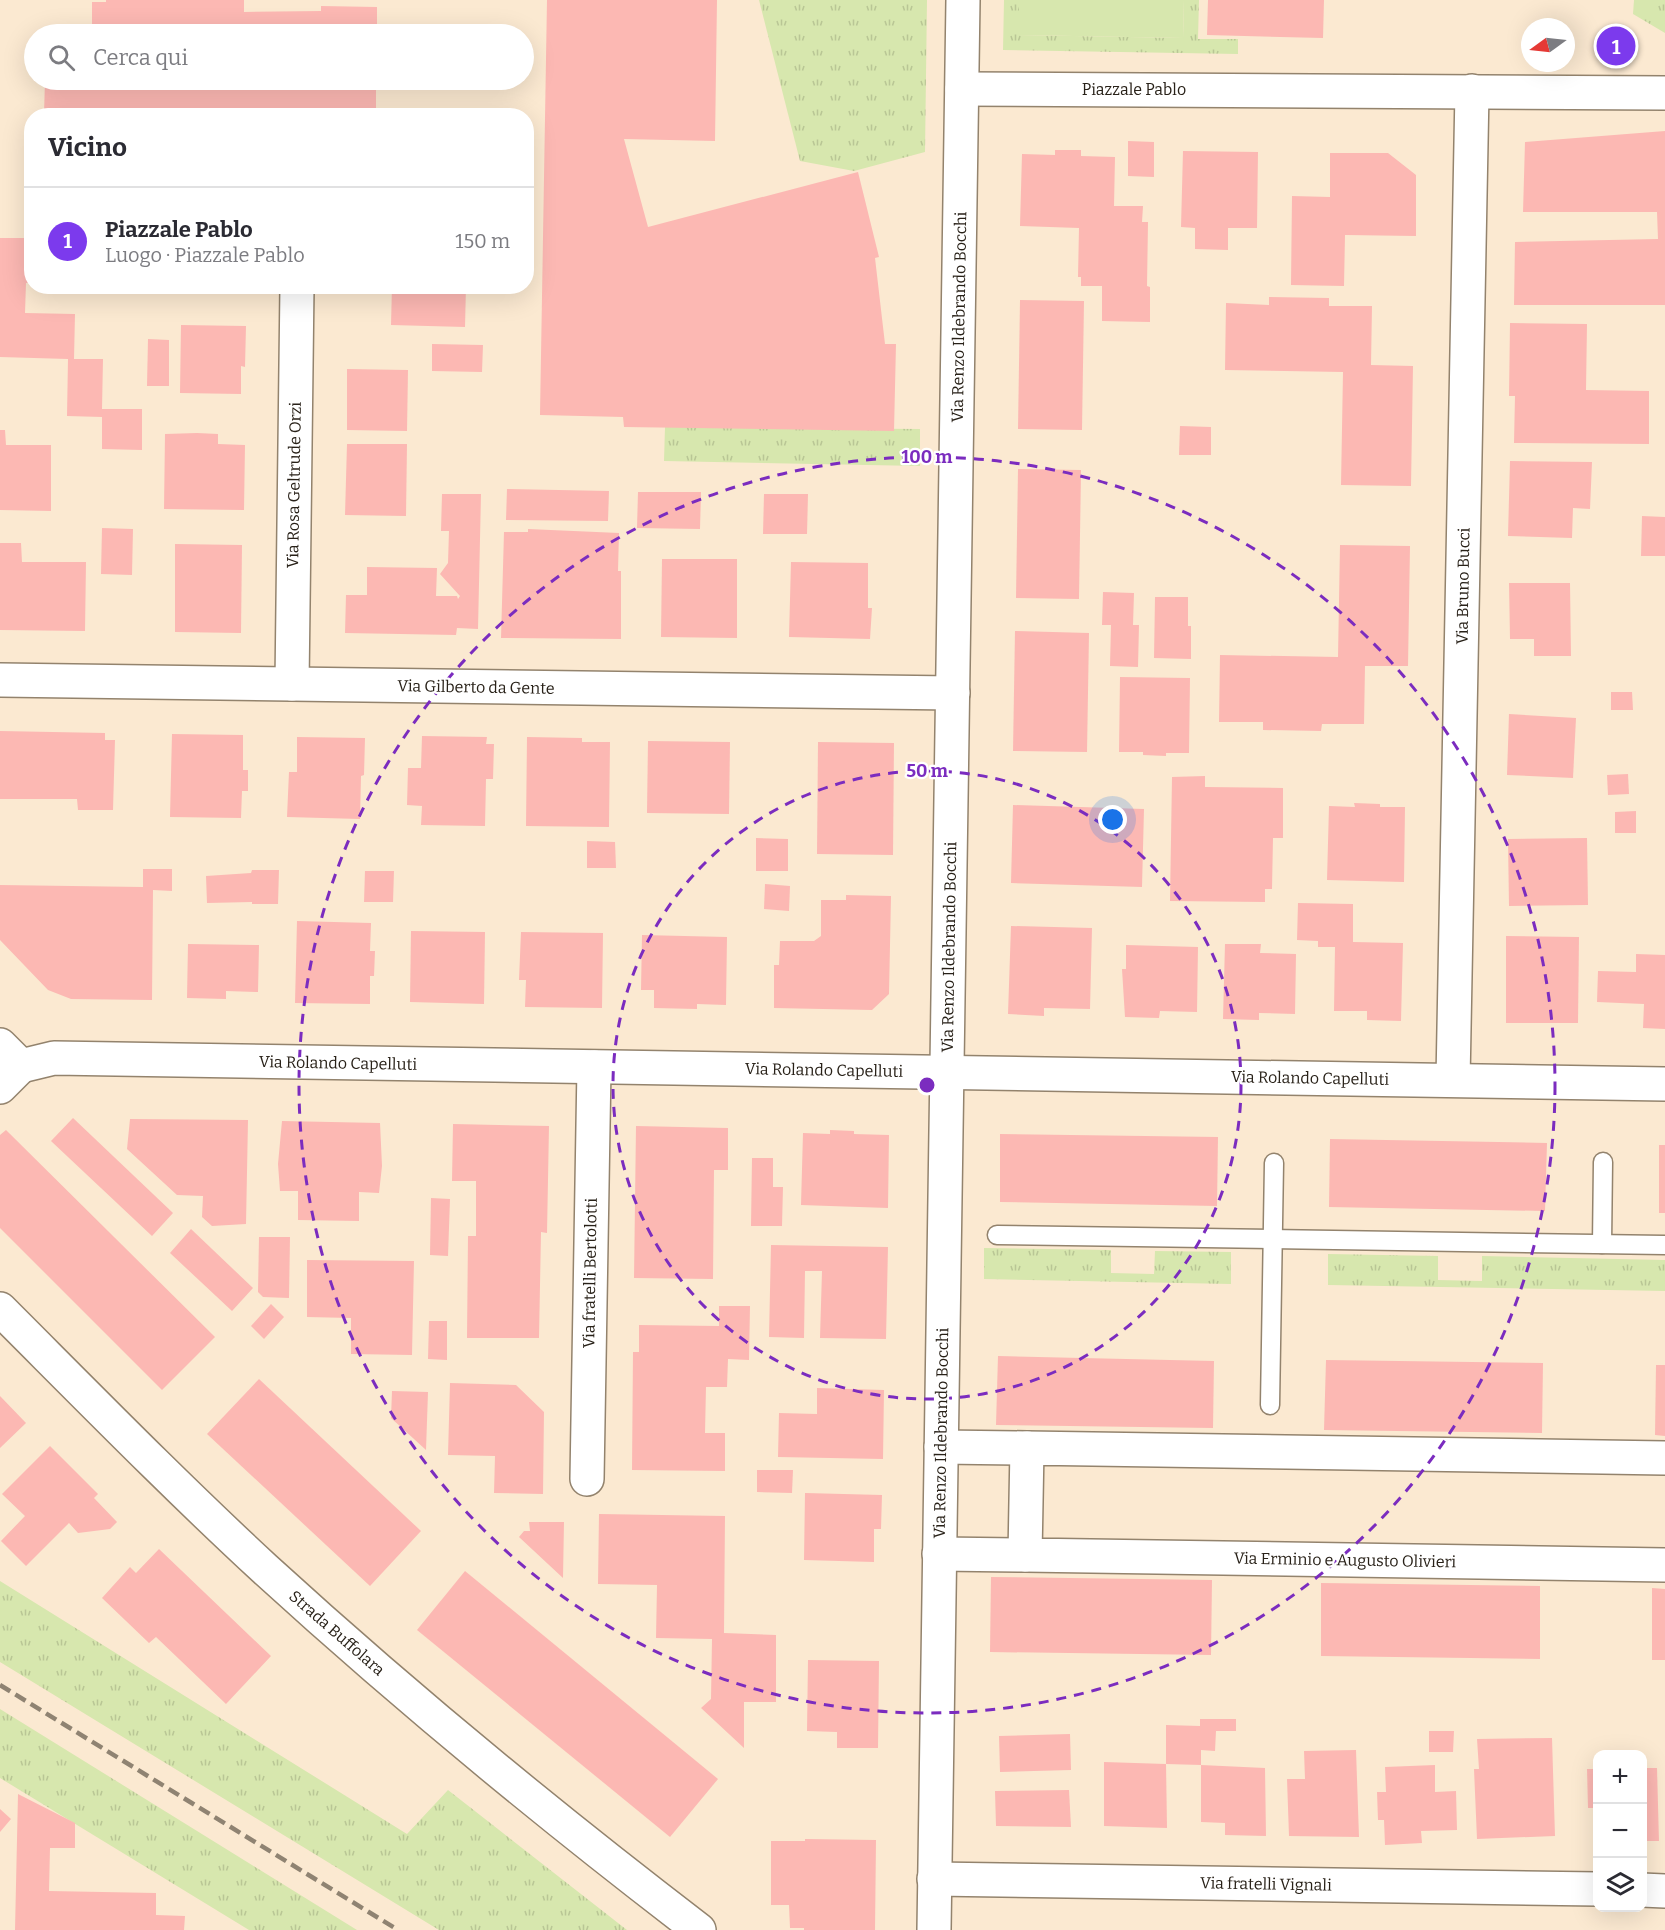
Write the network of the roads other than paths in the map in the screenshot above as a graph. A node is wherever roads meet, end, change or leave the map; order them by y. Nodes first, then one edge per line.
1 (963, 0) edge
2 (962, 88) junction
3 (1472, 91) junction
4 (1665, 93) edge
5 (297, 294) edge
6 (0, 680) edge
7 (292, 684) junction
8 (953, 693) junction
9 (7, 1066) edge
10 (594, 1067) junction
11 (948, 1072) junction
12 (1453, 1080) junction
13 (1665, 1084) edge
14 (1603, 1162) dead end
15 (1274, 1163) dead end
16 (997, 1235) dead end
17 (1273, 1239) junction
18 (1602, 1244) junction
19 (1665, 1245) edge
20 (0, 1309) edge
21 (1270, 1406) dead end
22 (941, 1447) junction
23 (1027, 1448) junction
24 (1665, 1458) edge
25 (587, 1479) dead end
26 (939, 1554) junction
27 (1025, 1555) junction
28 (1665, 1565) edge
29 (934, 1879) junction
30 (1593, 1889) edge
31 (1647, 1890) edge
32 (1665, 1891) edge
33 (699, 1930) edge
34 (934, 1930) edge

1 - 2 street, Via Renzo Ildebrando Bocchi
2 - 3 street, Piazzale Pablo
2 - 8 street, Via Renzo Ildebrando Bocchi
3 - 4 street, Piazzale Pablo
3 - 12 street, Via Bruno Bucci
5 - 7 street, Via Rosa Geltrude Orzi
6 - 7 street, Via Gilberto da Gente
7 - 8 street, Via Gilberto da Gente
8 - 11 street, Via Renzo Ildebrando Bocchi
9 - 10 street, Via Rolando Capelluti
10 - 11 street, Via Rolando Capelluti
10 - 25 street, Via fratelli Bertolotti
11 - 12 street, Via Rolando Capelluti
11 - 22 street, Via Renzo Ildebrando Bocchi
12 - 13 street, Via Rolando Capelluti
14 - 18 lane
15 - 17 lane
16 - 17 lane
17 - 18 lane
17 - 21 lane
18 - 19 lane
20 - 33 street, Strada Buffolara
22 - 23 street
22 - 26 street, Via Renzo Ildebrando Bocchi
23 - 24 street
23 - 27 street
26 - 27 street, Via Erminio e Augusto Olivieri
26 - 29 street, Via Renzo Ildebrando Bocchi
27 - 28 street, Via Erminio e Augusto Olivieri
29 - 30 street, Via fratelli Vignali
29 - 34 street, Via Renzo Ildebrando Bocchi
31 - 32 street

